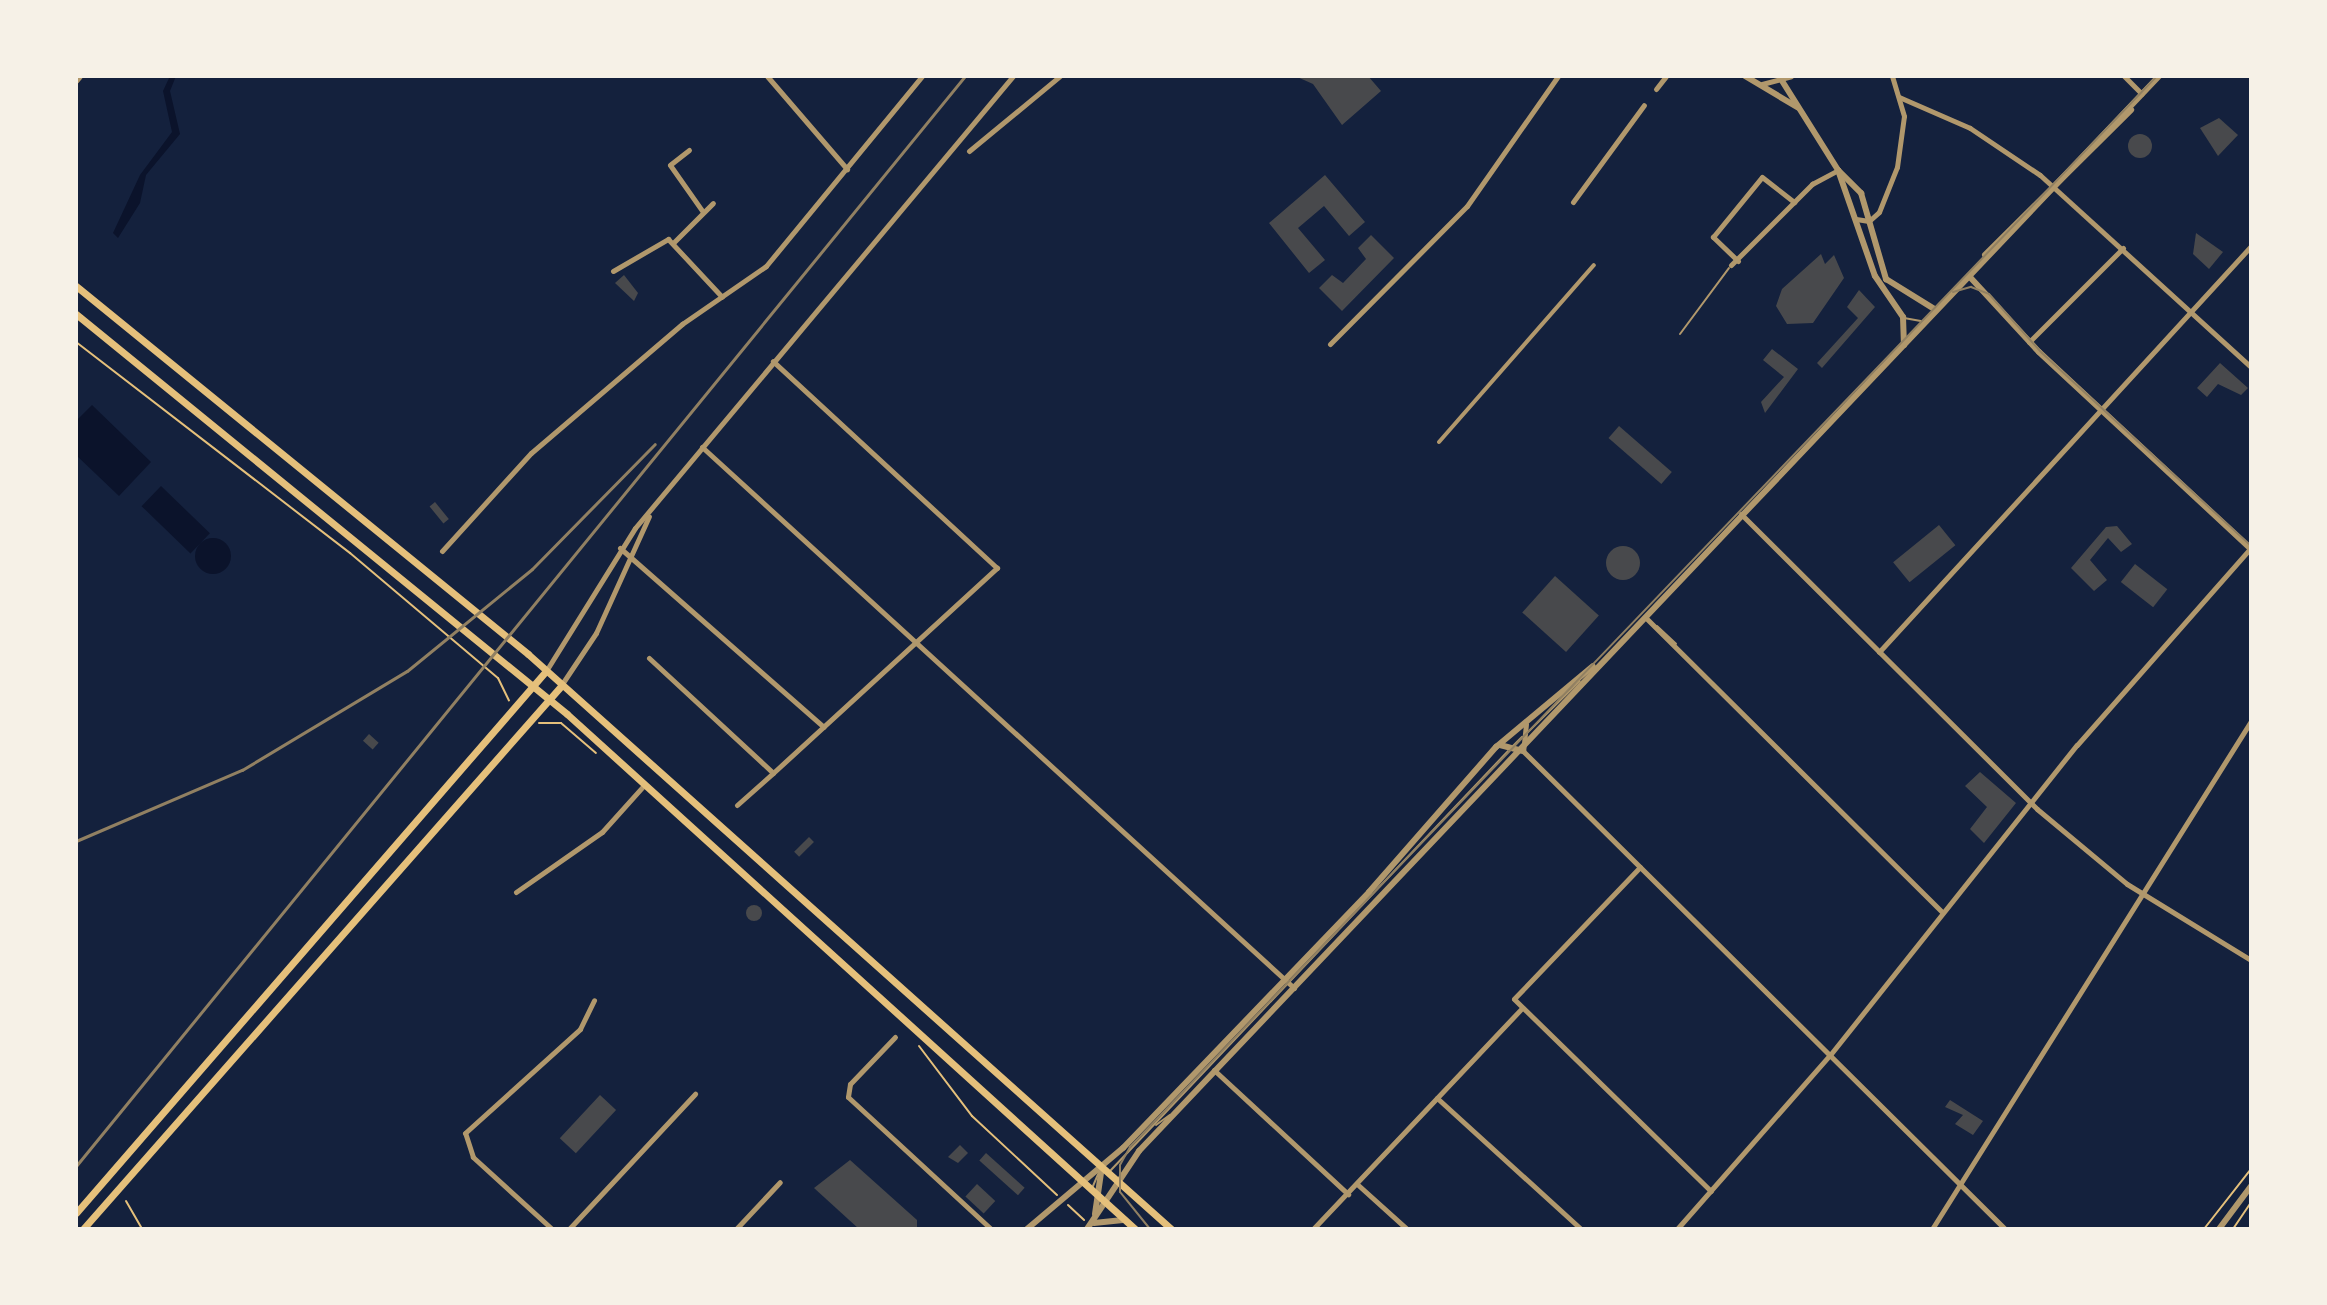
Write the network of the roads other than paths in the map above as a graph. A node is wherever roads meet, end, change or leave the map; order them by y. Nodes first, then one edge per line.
1 (80, 76) edge
2 (767, 76) edge
3 (922, 76) edge
4 (1013, 76) edge
5 (1060, 76) edge
6 (1558, 76) edge
7 (1666, 76) edge
8 (1746, 76) edge
9 (1791, 76) edge
10 (1892, 76) edge
11 (2124, 76) edge
12 (2159, 76) edge
13 (1780, 78) edge
14 (1761, 80) edge
15 (76, 81) edge
16 (1656, 89) dead end
17 (2142, 94) junction
18 (1899, 97) junction
19 (1644, 105) dead end
20 (1799, 108) junction
21 (689, 150) dead end
22 (969, 151) dead end
23 (847, 169) junction
24 (1838, 170) junction
25 (2054, 186) junction
26 (1573, 202) dead end
27 (1794, 202) junction
28 (713, 203) dead end
29 (703, 212) junction
30 (1852, 216) junction
31 (1869, 221) junction
32 (674, 242) junction
33 (2251, 246) edge
34 (2123, 248) junction
35 (1734, 263) junction
36 (1594, 265) dead end
37 (613, 271) dead end
38 (1969, 276) junction
39 (76, 286) edge
40 (722, 297) junction
41 (1936, 310) junction
42 (2191, 312) junction
43 (76, 314) edge
44 (1903, 317) junction
45 (1925, 322) junction
46 (1680, 334) dead end
47 (2029, 342) junction
48 (1330, 344) dead end
49 (1904, 345) junction
50 (773, 361) junction
51 (2251, 367) edge
52 (2101, 410) junction
53 (1439, 442) dead end
54 (702, 447) junction
55 (655, 505) junction
56 (1741, 514) junction
57 (620, 548) junction
58 (2250, 549) edge
59 (442, 551) dead end
60 (630, 552) junction
61 (1644, 615) junction
62 (1654, 626) junction
63 (917, 643) junction
64 (1676, 644) dead end
65 (1879, 652) junction
66 (649, 658) dead end
67 (1596, 664) junction
68 (546, 671) junction
69 (562, 685) junction
70 (533, 687) junction
71 (550, 700) junction
72 (1529, 717) junction
73 (2251, 721) edge
74 (824, 727) junction
75 (1521, 738) junction
76 (1514, 745) junction
77 (1496, 747) junction
78 (1523, 751) junction
79 (773, 773) junction
80 (646, 783) junction
81 (2030, 802) junction
82 (737, 805) dead end
83 (1400, 867) junction
84 (1640, 867) junction
85 (516, 892) dead end
86 (2142, 893) junction
87 (1377, 901) junction
88 (1942, 912) junction
89 (2250, 958) edge
90 (1289, 984) junction
91 (594, 1000) dead end
92 (1521, 1009) junction
93 (895, 1037) dead end
94 (1830, 1055) junction
95 (1214, 1070) junction
96 (695, 1094) dead end
97 (1437, 1098) junction
98 (1180, 1107) junction
99 (1151, 1128) junction
100 (1105, 1169) junction
101 (1101, 1180) junction
102 (1118, 1180) junction
103 (780, 1182) dead end
104 (1081, 1182) junction
105 (1357, 1184) junction
106 (1960, 1184) junction
107 (2251, 1186) edge
108 (1090, 1191) junction
109 (1711, 1191) junction
110 (1348, 1194) junction
111 (1102, 1201) junction
112 (76, 1213) edge
113 (1123, 1220) junction
114 (1089, 1227) edge
115 (83, 1229) edge
116 (552, 1229) edge
117 (569, 1229) edge
118 (736, 1229) edge
119 (991, 1229) edge
120 (1027, 1229) edge
121 (1135, 1229) edge
122 (1171, 1229) edge
123 (1313, 1229) edge
124 (1407, 1229) edge
125 (1581, 1229) edge
126 (1677, 1229) edge
127 (1932, 1229) edge
128 (2005, 1229) edge
129 (2219, 1229) edge

1 - 15 street
2 - 23 street
3 - 23 street
4 - 50 street
5 - 22 street
6 - 48 street
7 - 16 street
8 - 14 street
9 - 13 street
10 - 18 street
11 - 17 street
12 - 17 street
13 - 14 street
13 - 20 street
14 - 20 street
17 - 25 street
18 - 25 street
18 - 31 street
19 - 26 street
20 - 24 street
21 - 29 street
23 - 40 street
24 - 27 street
24 - 30 street
24 - 31 street
25 - 34 street
25 - 38 street
27 - 35 street
27 - 35 street
28 - 29 street
29 - 32 street
30 - 31 street
30 - 44 street
31 - 41 street
32 - 37 street
32 - 40 street
33 - 42 street
34 - 42 street
34 - 47 street
35 - 46 lane
36 - 53 street
38 - 41 street
38 - 47 street
39 - 68 main road
40 - 59 street
41 - 45 street
42 - 51 street
42 - 52 street
43 - 70 main road
44 - 45 lane
44 - 49 street
45 - 49 street
47 - 52 street
49 - 56 street
50 - 54 street
50 - 63 street
52 - 58 street
52 - 65 street
54 - 55 street
54 - 63 street
55 - 57 street
55 - 60 street
56 - 61 street
56 - 65 street
57 - 60 street
57 - 68 street
58 - 81 street
60 - 69 street
60 - 74 street
61 - 62 street
61 - 67 street
62 - 64 lane
62 - 88 street
63 - 74 street
63 - 90 street
65 - 81 street
66 - 79 street
67 - 72 street
67 - 75 lane
67 - 78 street
68 - 69 main road
68 - 70 main road
69 - 71 main road
69 - 100 main road
70 - 71 main road
70 - 112 main road
71 - 80 main road
71 - 115 main road
72 - 75 street
72 - 77 street
73 - 86 street
74 - 79 street
75 - 76 lane
75 - 78 street
76 - 77 street
76 - 78 street
76 - 83 lane
77 - 90 street
78 - 84 street
78 - 87 street
79 - 82 street
80 - 85 street
80 - 104 main road
81 - 86 street
81 - 88 street
83 - 87 lane
83 - 90 lane
84 - 92 street
84 - 94 street
86 - 89 street
86 - 106 street
87 - 90 street
88 - 94 street
90 - 95 street
90 - 99 lane
90 - 100 street
91 - 116 street
92 - 97 street
92 - 109 street
93 - 119 street
94 - 106 street
94 - 109 street
95 - 98 street
95 - 110 street
96 - 117 street
97 - 105 street
97 - 125 street
98 - 99 lane
98 - 102 street
99 - 100 lane
100 - 101 street
100 - 102 main road
100 - 104 street
100 - 108 lane
101 - 108 lane
101 - 111 street
102 - 111 street
102 - 122 main road
103 - 118 street
104 - 108 main road
104 - 120 street
105 - 110 street
105 - 124 street
106 - 127 street
106 - 128 street
107 - 129 street
108 - 111 main road
109 - 126 street
110 - 123 street
111 - 113 main road
111 - 114 street
113 - 114 street
113 - 121 main road

